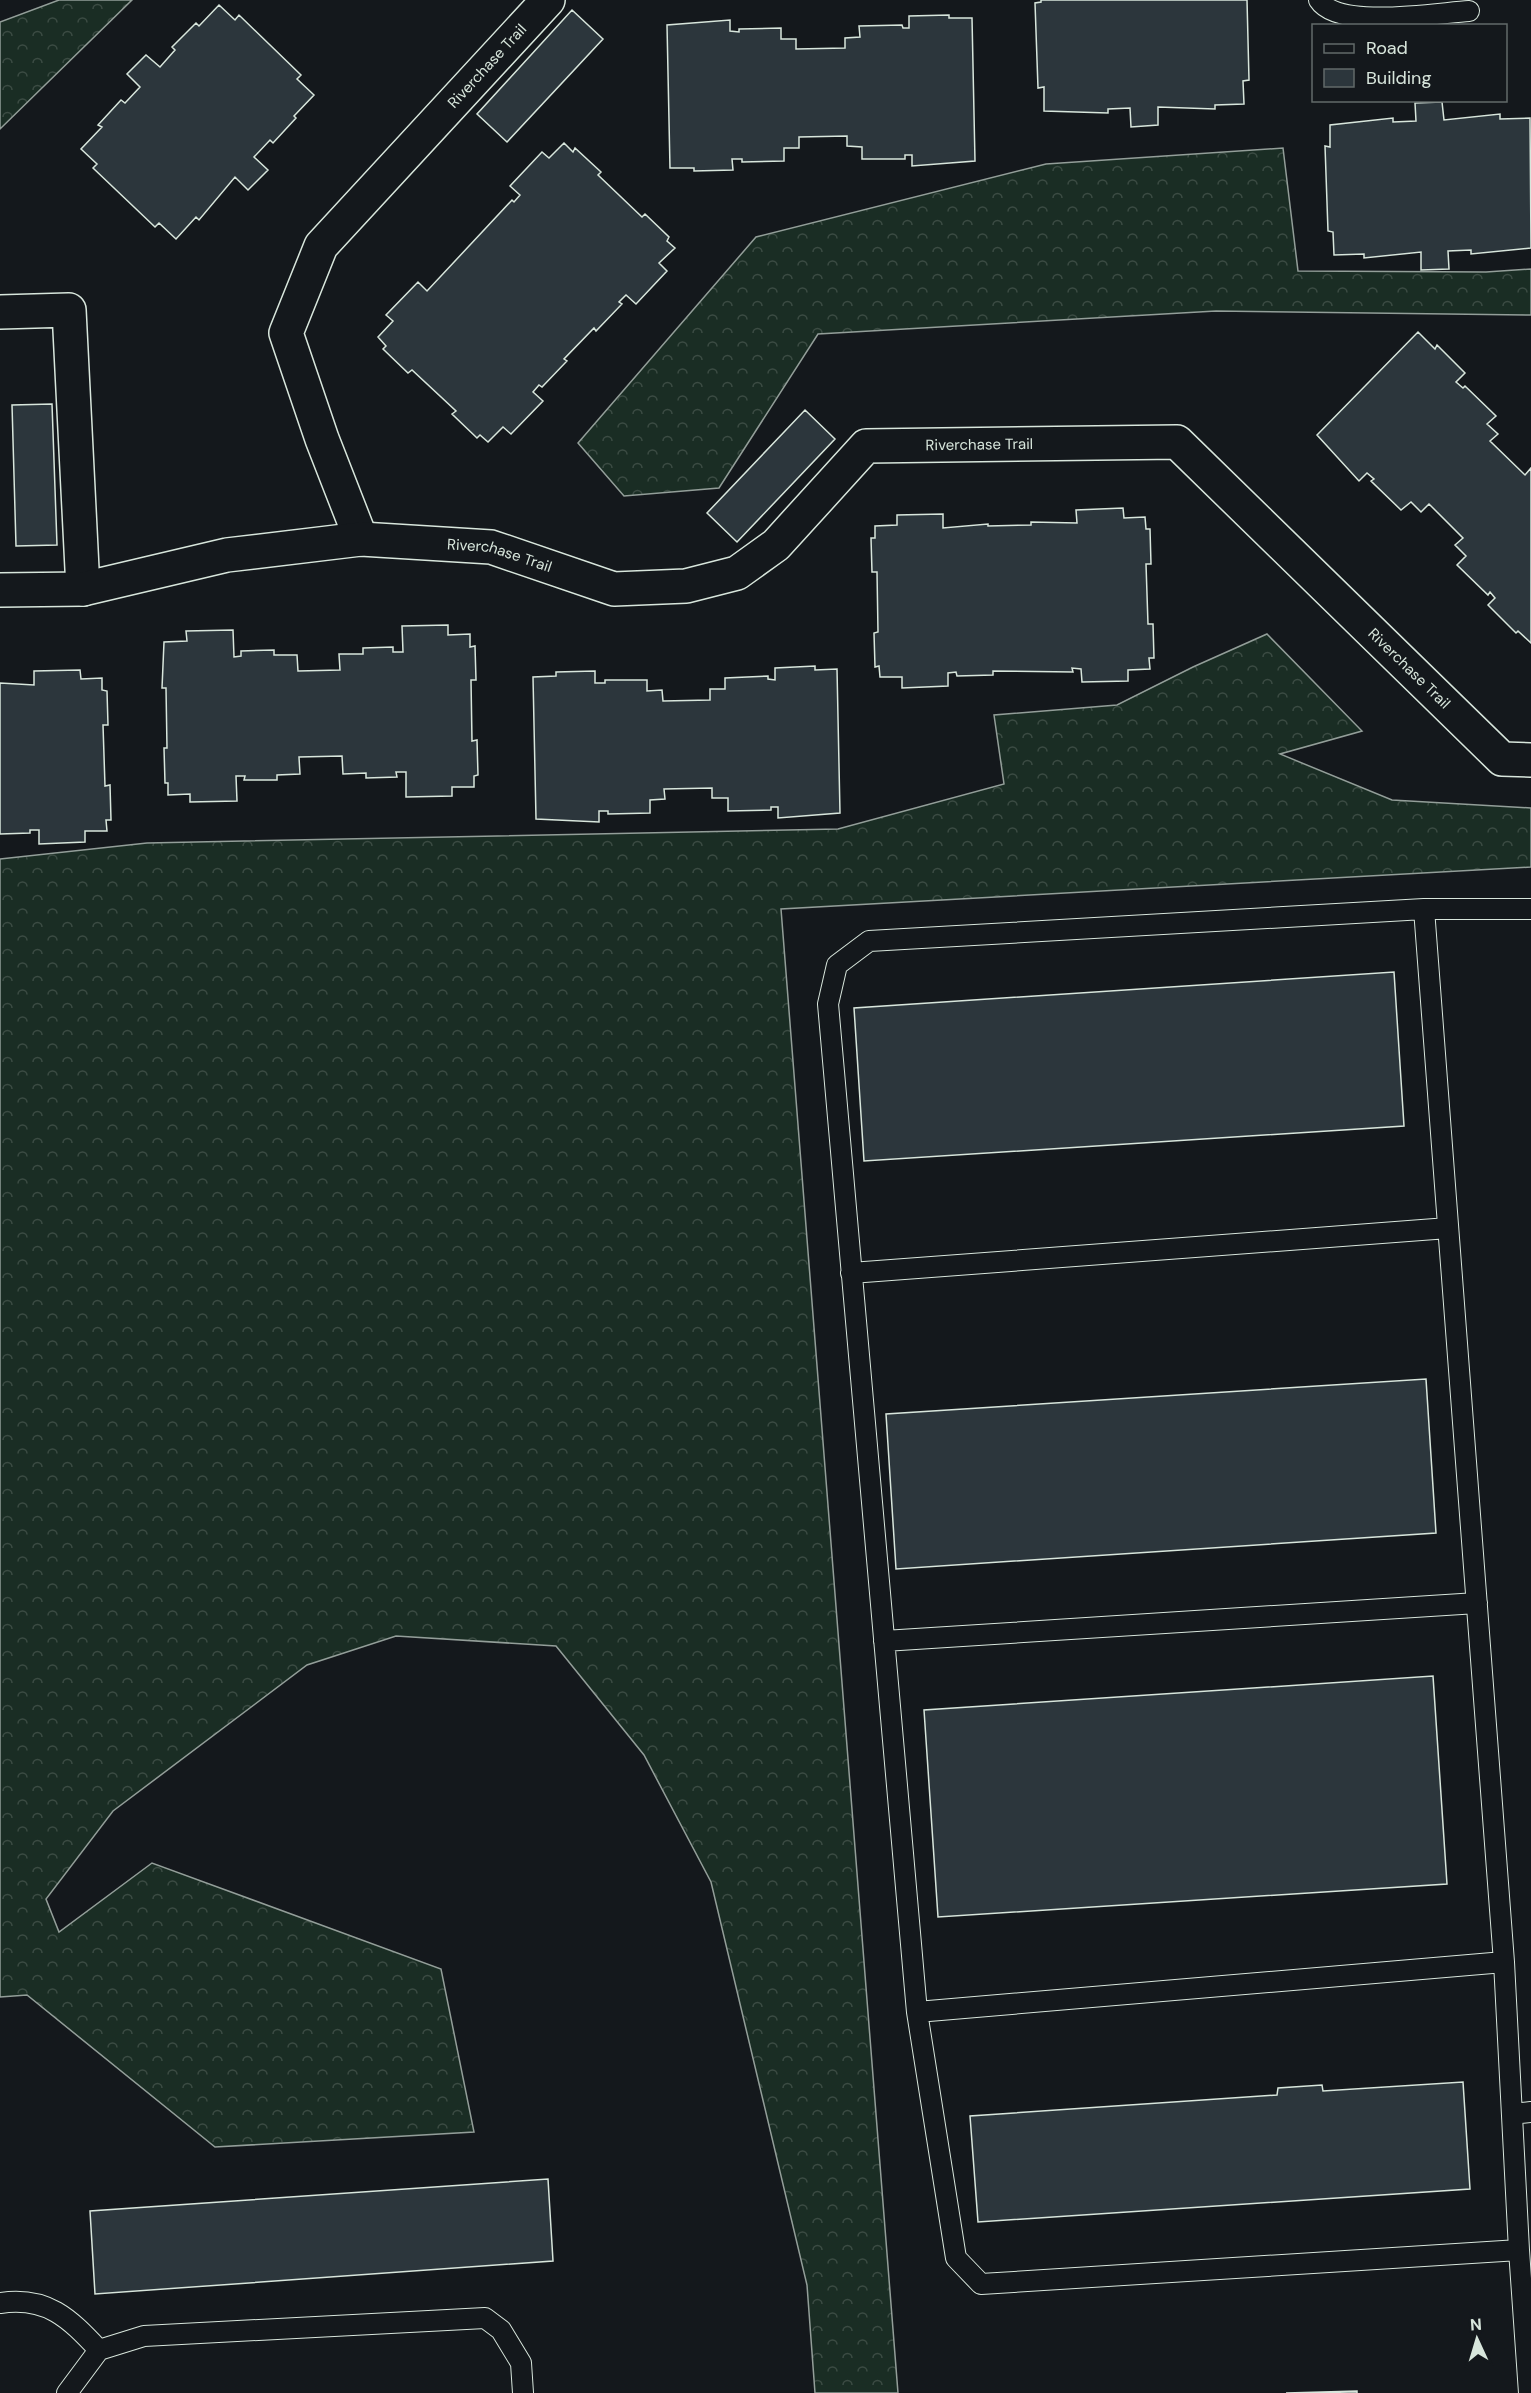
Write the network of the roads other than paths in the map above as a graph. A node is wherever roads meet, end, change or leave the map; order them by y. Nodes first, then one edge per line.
1 (548, 0) edge
2 (1319, 0) edge
3 (1469, 11) dead end
4 (0, 312) edge
5 (361, 539) junction
6 (83, 589) junction
7 (0, 590) edge
8 (1531, 760) edge
9 (1424, 909) junction
10 (1531, 909) edge
11 (1448, 1228) junction
12 (851, 1273) junction
13 (1477, 1603) junction
14 (884, 1641) junction
15 (1504, 1962) junction
16 (917, 2012) junction
17 (1522, 2113) edge
18 (1519, 2250) junction
19 (0, 2303) edge
20 (99, 2350) junction
21 (68, 2393) edge
22 (523, 2393) edge
23 (1529, 2393) edge

1 - 5 street, Riverchase Trail
2 - 3 lane
4 - 6 street
5 - 6 street, Riverchase Trail
5 - 8 street, Riverchase Trail
6 - 7 street, Riverchase Trail
9 - 10 lane
9 - 11 lane
9 - 12 lane
11 - 12 lane
11 - 13 lane
12 - 14 lane
13 - 14 lane
13 - 15 lane
14 - 16 lane
15 - 16 lane
15 - 17 lane
16 - 18 lane
17 - 18 lane
18 - 23 lane
19 - 20 lane
20 - 21 lane
20 - 22 lane

